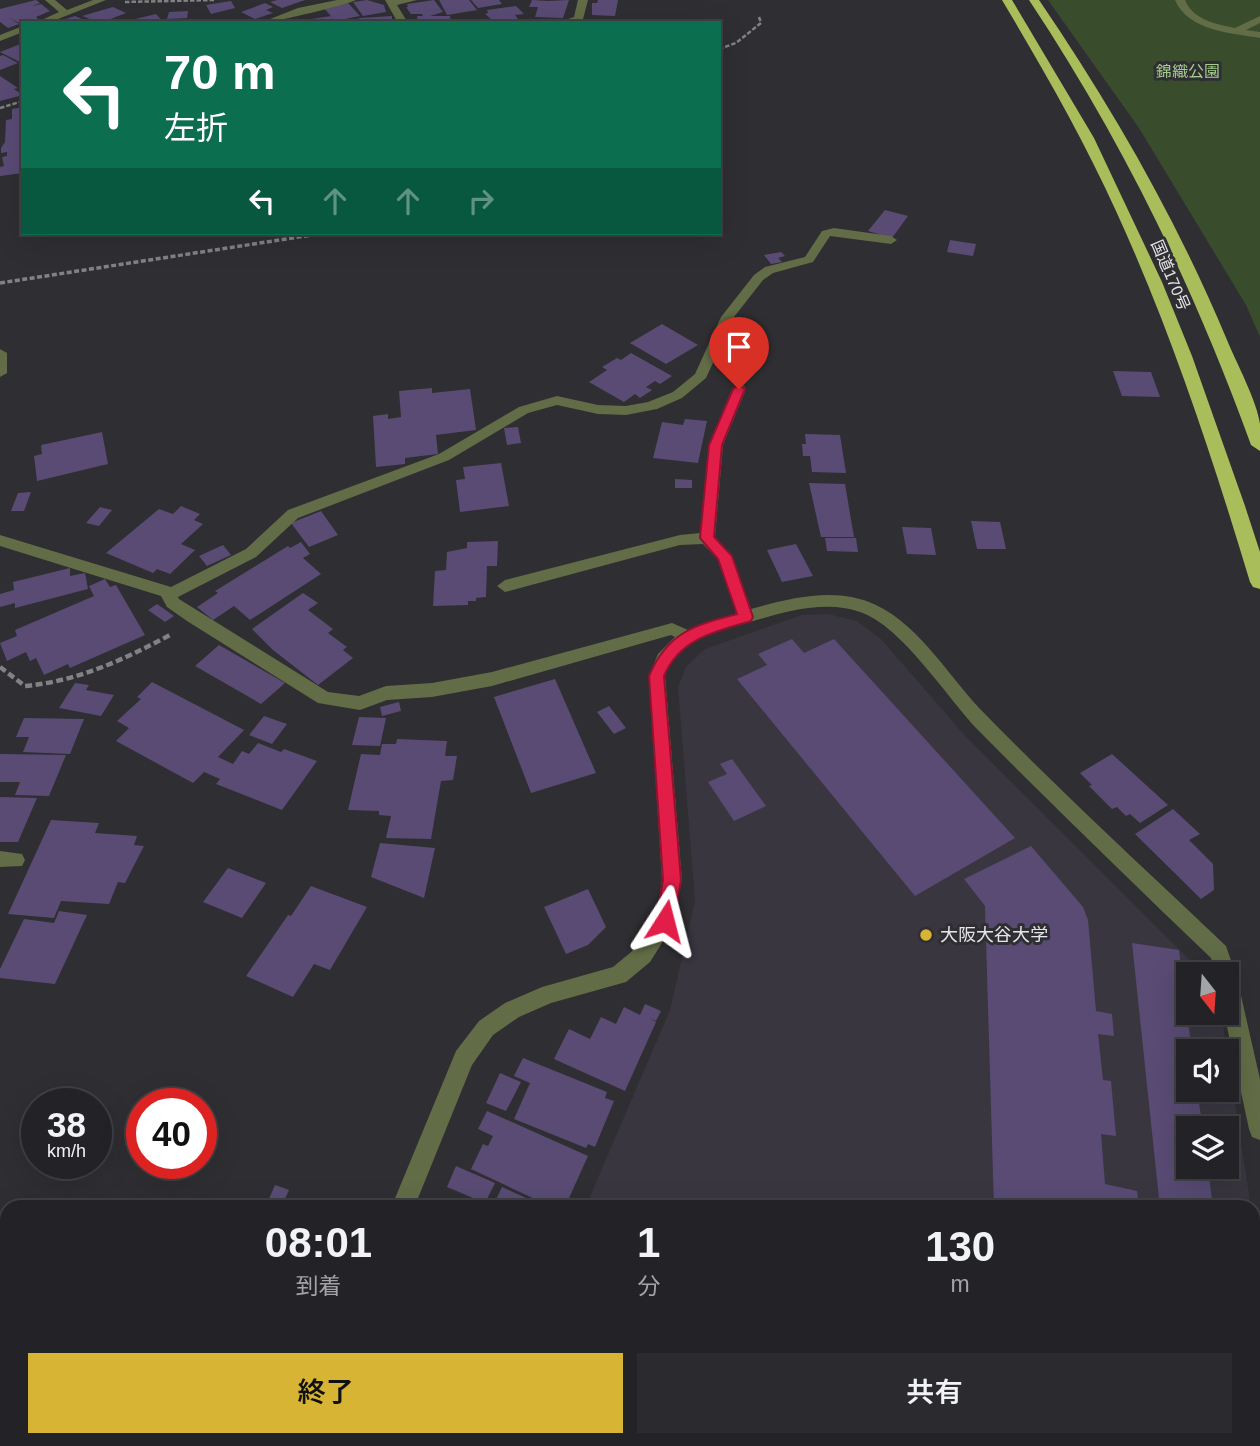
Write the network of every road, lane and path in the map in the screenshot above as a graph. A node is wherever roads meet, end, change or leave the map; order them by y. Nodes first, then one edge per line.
1 (50, 0) edge
2 (101, 0) edge
3 (215, 0) edge
4 (351, 0) edge
5 (412, 0) edge
6 (583, 0) edge
7 (1007, 0) edge
8 (1034, 0) edge
9 (1180, 0) edge
10 (122, 2) dead end
11 (392, 2) edge
12 (65, 13) junction
13 (759, 17) dead end
14 (293, 18) edge
15 (1260, 19) edge
16 (43, 21) edge
17 (276, 21) edge
18 (401, 21) edge
19 (577, 21) edge
20 (21, 30) edge
21 (1237, 30) junction
22 (1260, 36) edge
23 (0, 38) edge
24 (721, 48) edge
25 (21, 102) edge
26 (0, 108) edge
27 (312, 235) edge
28 (891, 240) dead end
29 (0, 282) edge
30 (0, 354) edge
31 (0, 373) edge
32 (739, 389) dead end
33 (1260, 445) edge
34 (707, 538) junction
35 (0, 540) edge
36 (1260, 582) edge
37 (505, 586) dead end
38 (169, 595) junction
39 (192, 617) junction
40 (746, 617) junction
41 (689, 638) junction
42 (0, 667) edge
43 (1222, 962) edge
44 (1237, 1026) edge
45 (1260, 1129) edge
46 (405, 1200) edge

1 - 12 street
2 - 12 street
3 - 10 path
4 - 14 street
5 - 11 street
6 - 19 street
7 - 36 highway, 国道170号
8 - 33 highway, 国道170号
9 - 21 street
11 - 18 street
12 - 16 street
13 - 24 path
14 - 17 street
15 - 21 street
20 - 23 street
21 - 22 street
25 - 26 path
27 - 29 path
28 - 38 street
30 - 31 street
32 - 34 street
34 - 37 street
34 - 40 street
35 - 38 street
38 - 39 street
39 - 41 street
39 - 42 path
40 - 41 street
40 - 43 street
41 - 46 street
44 - 45 street

